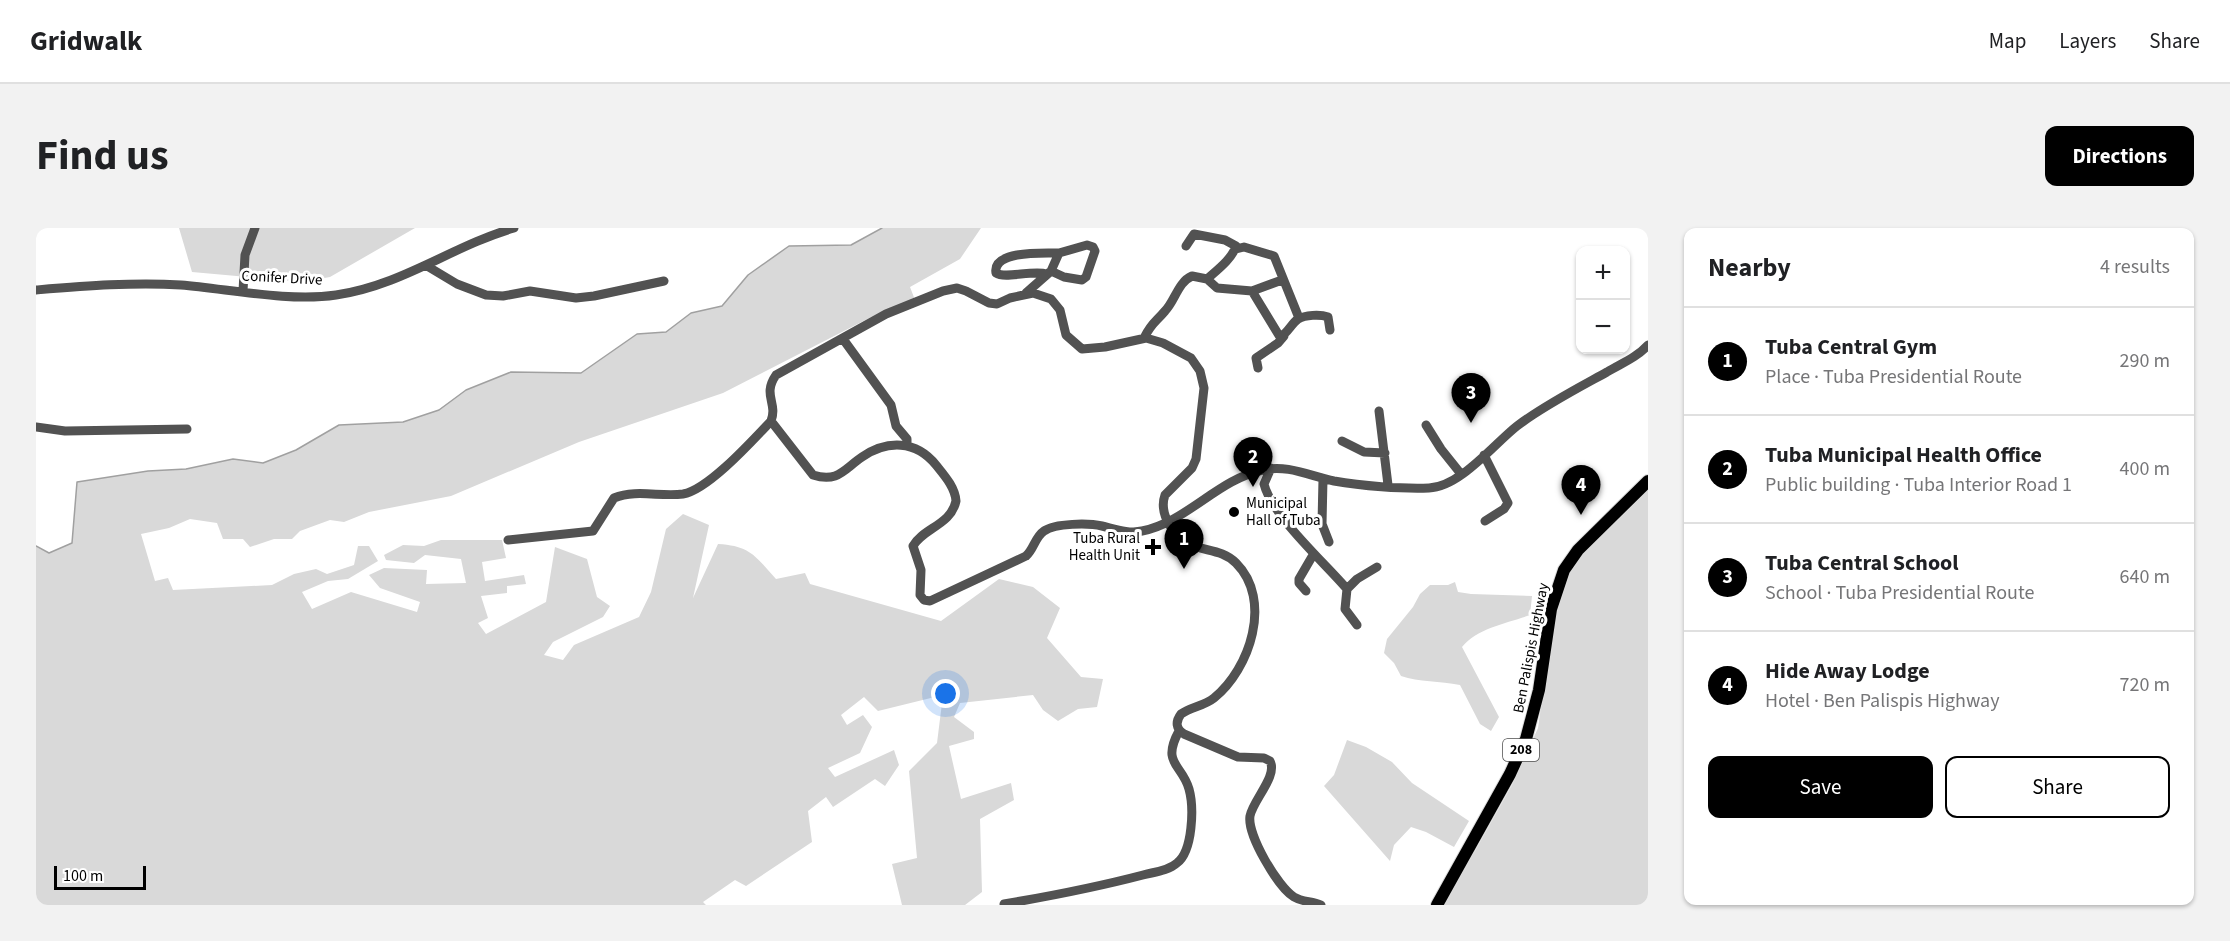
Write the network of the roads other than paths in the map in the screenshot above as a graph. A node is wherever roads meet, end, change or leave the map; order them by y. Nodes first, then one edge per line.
1 (255, 228) edge
2 (514, 228) edge
3 (1186, 246) dead end
4 (1236, 249) junction
5 (1059, 253) junction
6 (427, 266) junction
7 (1049, 272) junction
8 (1207, 279) junction
9 (1282, 280) junction
10 (664, 281) dead end
11 (36, 290) edge
12 (243, 291) junction
13 (1252, 291) junction
14 (1024, 294) junction
15 (1299, 318) junction
16 (1330, 330) dead end
17 (1284, 336) junction
18 (1143, 338) junction
19 (843, 339) junction
20 (1648, 345) edge
21 (1258, 368) dead end
22 (1379, 411) dead end
23 (771, 421) junction
24 (1426, 425) dead end
25 (36, 427) edge
26 (187, 429) dead end
27 (1342, 441) dead end
28 (907, 444) junction
29 (1385, 453) junction
30 (1484, 455) junction
31 (1271, 468) junction
32 (1461, 474) junction
33 (1323, 478) junction
34 (1648, 481) edge
35 (1388, 485) junction
36 (1485, 521) dead end
37 (1168, 522) junction
38 (508, 540) dead end
39 (1329, 542) dead end
40 (1313, 555) junction
41 (1377, 567) dead end
42 (1347, 589) junction
43 (1306, 591) dead end
44 (1357, 624) dead end
45 (1179, 731) junction
46 (1004, 904) edge
47 (1321, 905) edge
48 (1437, 905) edge

1 - 12 street
2 - 6 street, Conifer Drive
3 - 4 street
4 - 8 street
4 - 9 street
5 - 7 street
5 - 7 street
5 - 7 street
6 - 10 street
6 - 12 street, Conifer Drive
7 - 14 street
8 - 13 street
8 - 18 street
9 - 13 street
9 - 15 street
11 - 12 street, Conifer Drive
13 - 17 street
14 - 18 street
14 - 19 street
15 - 16 street
15 - 17 street
17 - 21 street
18 - 37 street
19 - 23 street
19 - 28 street
20 - 30 street
22 - 29 street
23 - 28 street
23 - 38 street
24 - 32 street
25 - 26 street
27 - 29 street
28 - 37 street
29 - 35 street
30 - 32 street
30 - 36 street
31 - 33 street
31 - 37 street
31 - 40 street
32 - 35 street
33 - 35 street
33 - 39 street
34 - 48 main road, Ben Palispis Highway / 208
37 - 45 street
40 - 42 street
40 - 43 street
41 - 42 street
42 - 44 street
45 - 46 street
45 - 47 street

